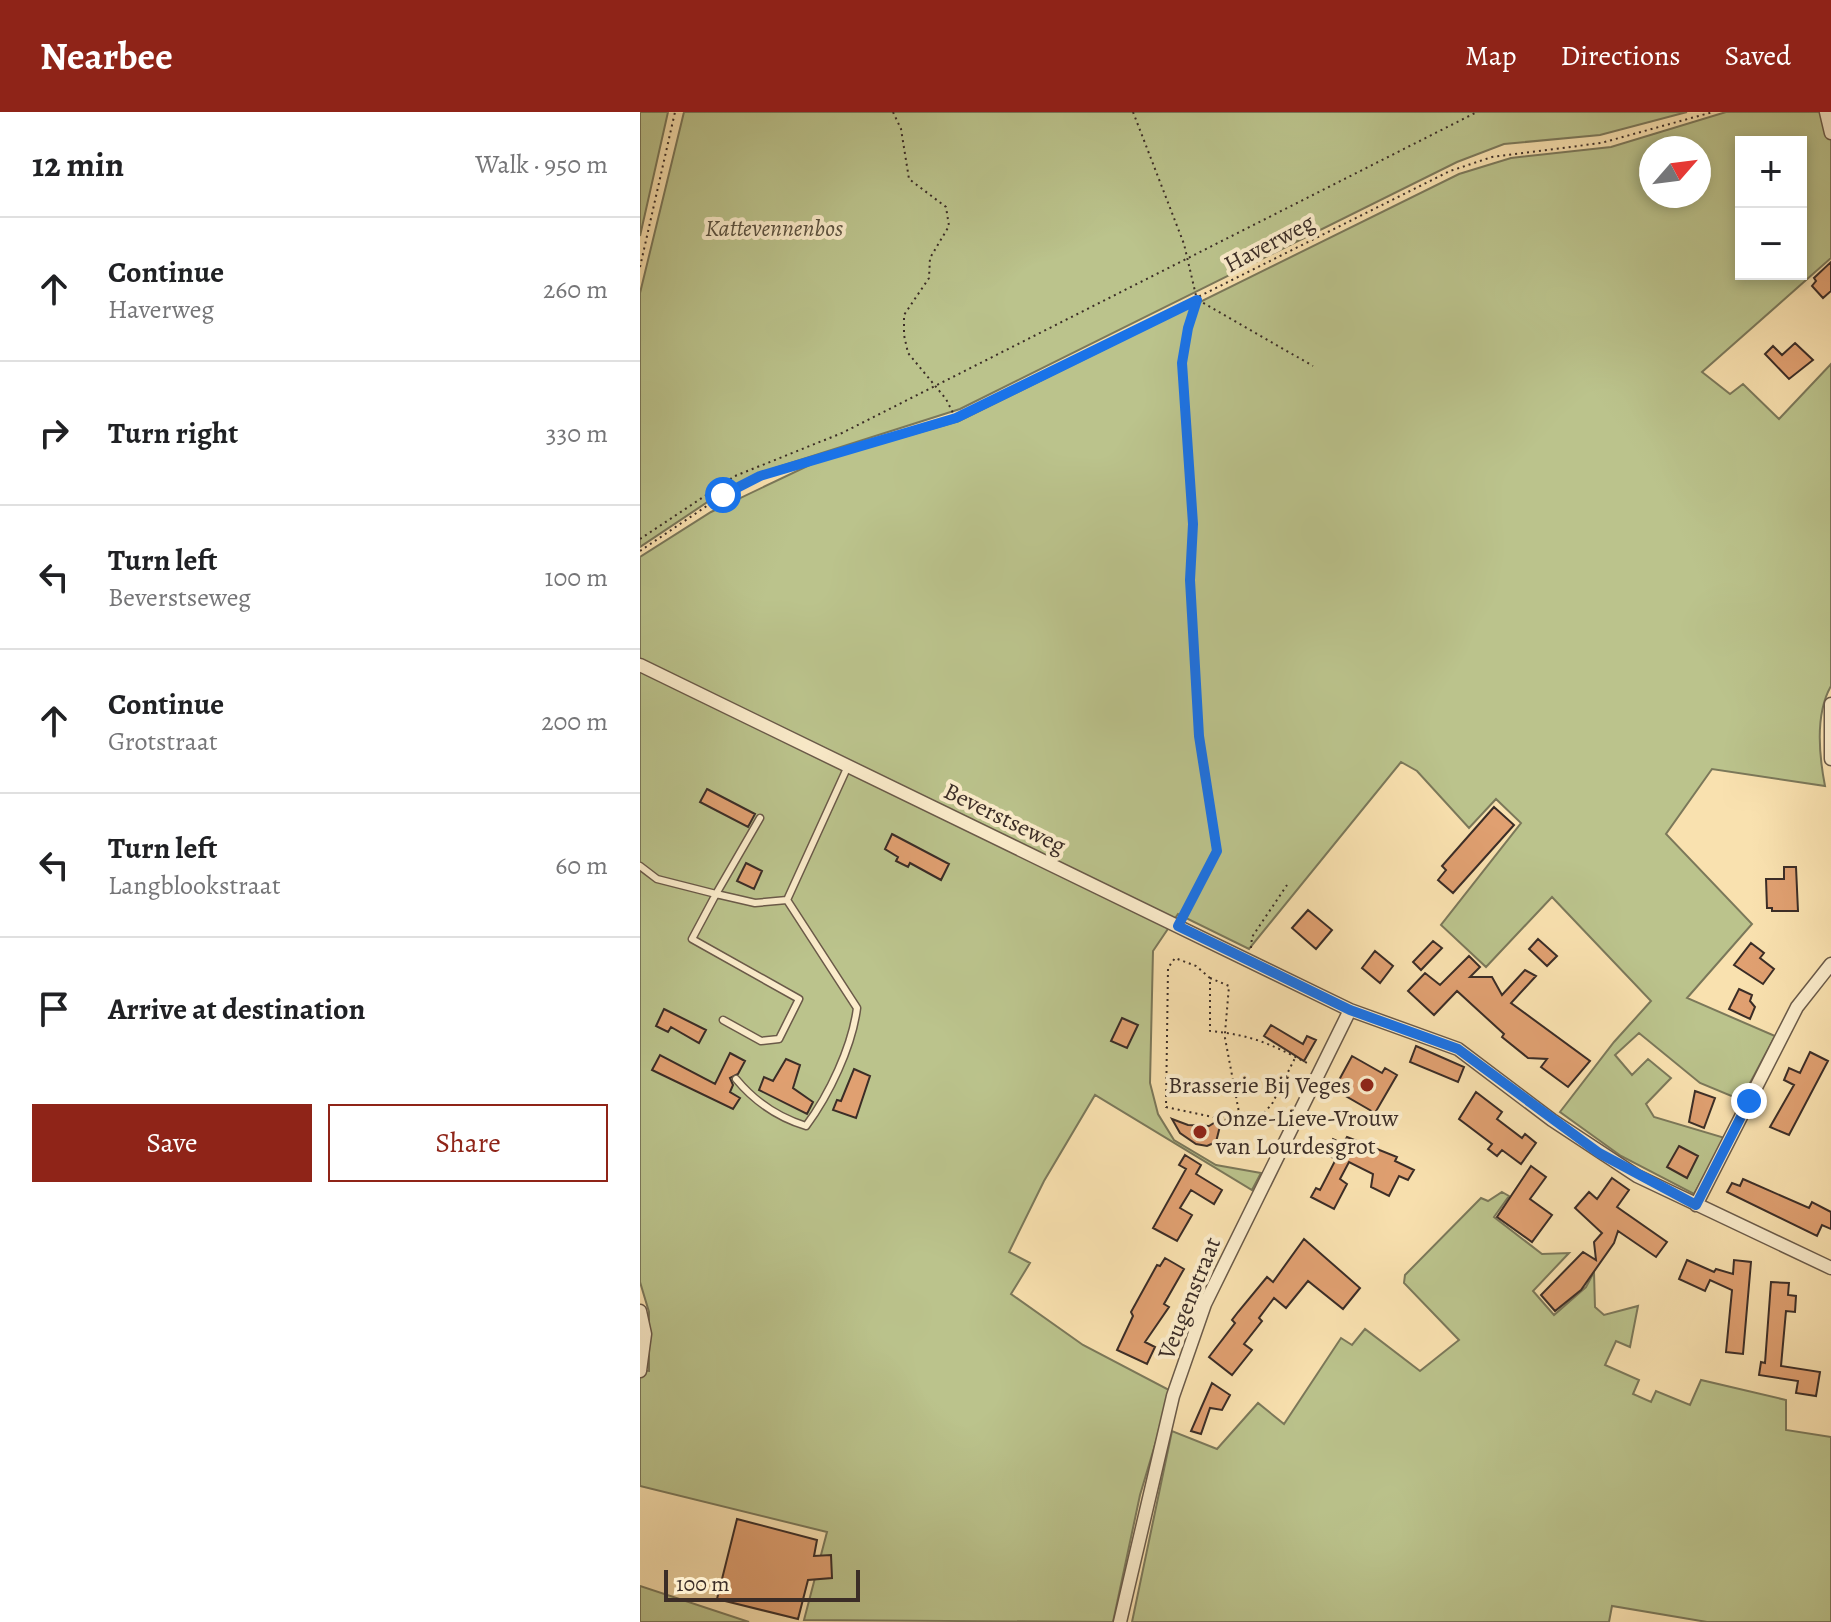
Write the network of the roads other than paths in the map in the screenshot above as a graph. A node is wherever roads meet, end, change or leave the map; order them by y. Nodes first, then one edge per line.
1 (1826, 112) edge
2 (1831, 133) edge
3 (640, 665) edge
4 (1831, 704) edge
5 (1831, 759) edge
6 (848, 766) junction
7 (760, 818) dead end
8 (640, 866) edge
9 (716, 894) junction
10 (787, 900) junction
11 (1831, 964) edge
12 (1350, 1010) junction
13 (723, 1020) dead end
14 (736, 1079) dead end
15 (1696, 1205) junction
16 (1831, 1268) edge
17 (640, 1311) edge
18 (640, 1371) edge
19 (1120, 1622) edge

1 - 2 street
3 - 6 street, Beverstseweg
4 - 5 street
6 - 10 lane
6 - 12 street, Beverstseweg
7 - 9 lane
8 - 9 lane
9 - 10 lane
9 - 13 lane
10 - 14 lane
11 - 15 street
12 - 15 street, Beverstseweg
12 - 19 street, Veugenstraat
15 - 16 street, Beverstseweg
17 - 18 street

